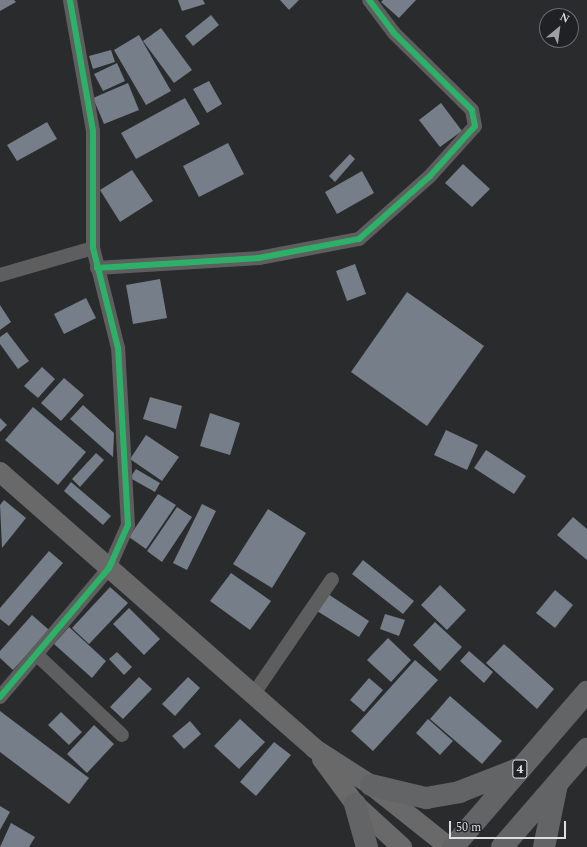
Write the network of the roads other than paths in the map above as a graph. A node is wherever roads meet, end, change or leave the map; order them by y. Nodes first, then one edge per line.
1 (70, 0) edge
2 (368, 0) edge
3 (93, 248) junction
4 (97, 268) junction
5 (0, 275) edge
6 (0, 472) edge
7 (109, 568) junction
8 (332, 579) dead end
9 (36, 654) junction
10 (587, 692) edge
11 (253, 695) junction
12 (0, 697) edge
13 (122, 735) dead end
14 (315, 749) junction
15 (587, 749) edge
16 (520, 768) junction
17 (557, 783) junction
18 (371, 785) junction
19 (355, 804) junction
20 (367, 847) edge
21 (402, 847) edge
22 (449, 847) edge
23 (452, 847) edge
24 (502, 847) edge
25 (544, 847) edge

1 - 3 street
2 - 4 street
3 - 4 street
3 - 5 street
4 - 7 street
6 - 7 street
7 - 9 street
7 - 11 street
8 - 11 street
9 - 12 street
9 - 13 street
10 - 16 highway, 4
11 - 14 street
14 - 18 street
14 - 19 street
15 - 17 highway
16 - 18 highway
16 - 23 highway, 4
17 - 24 highway
17 - 25 highway
18 - 22 street
19 - 20 highway
19 - 21 street

